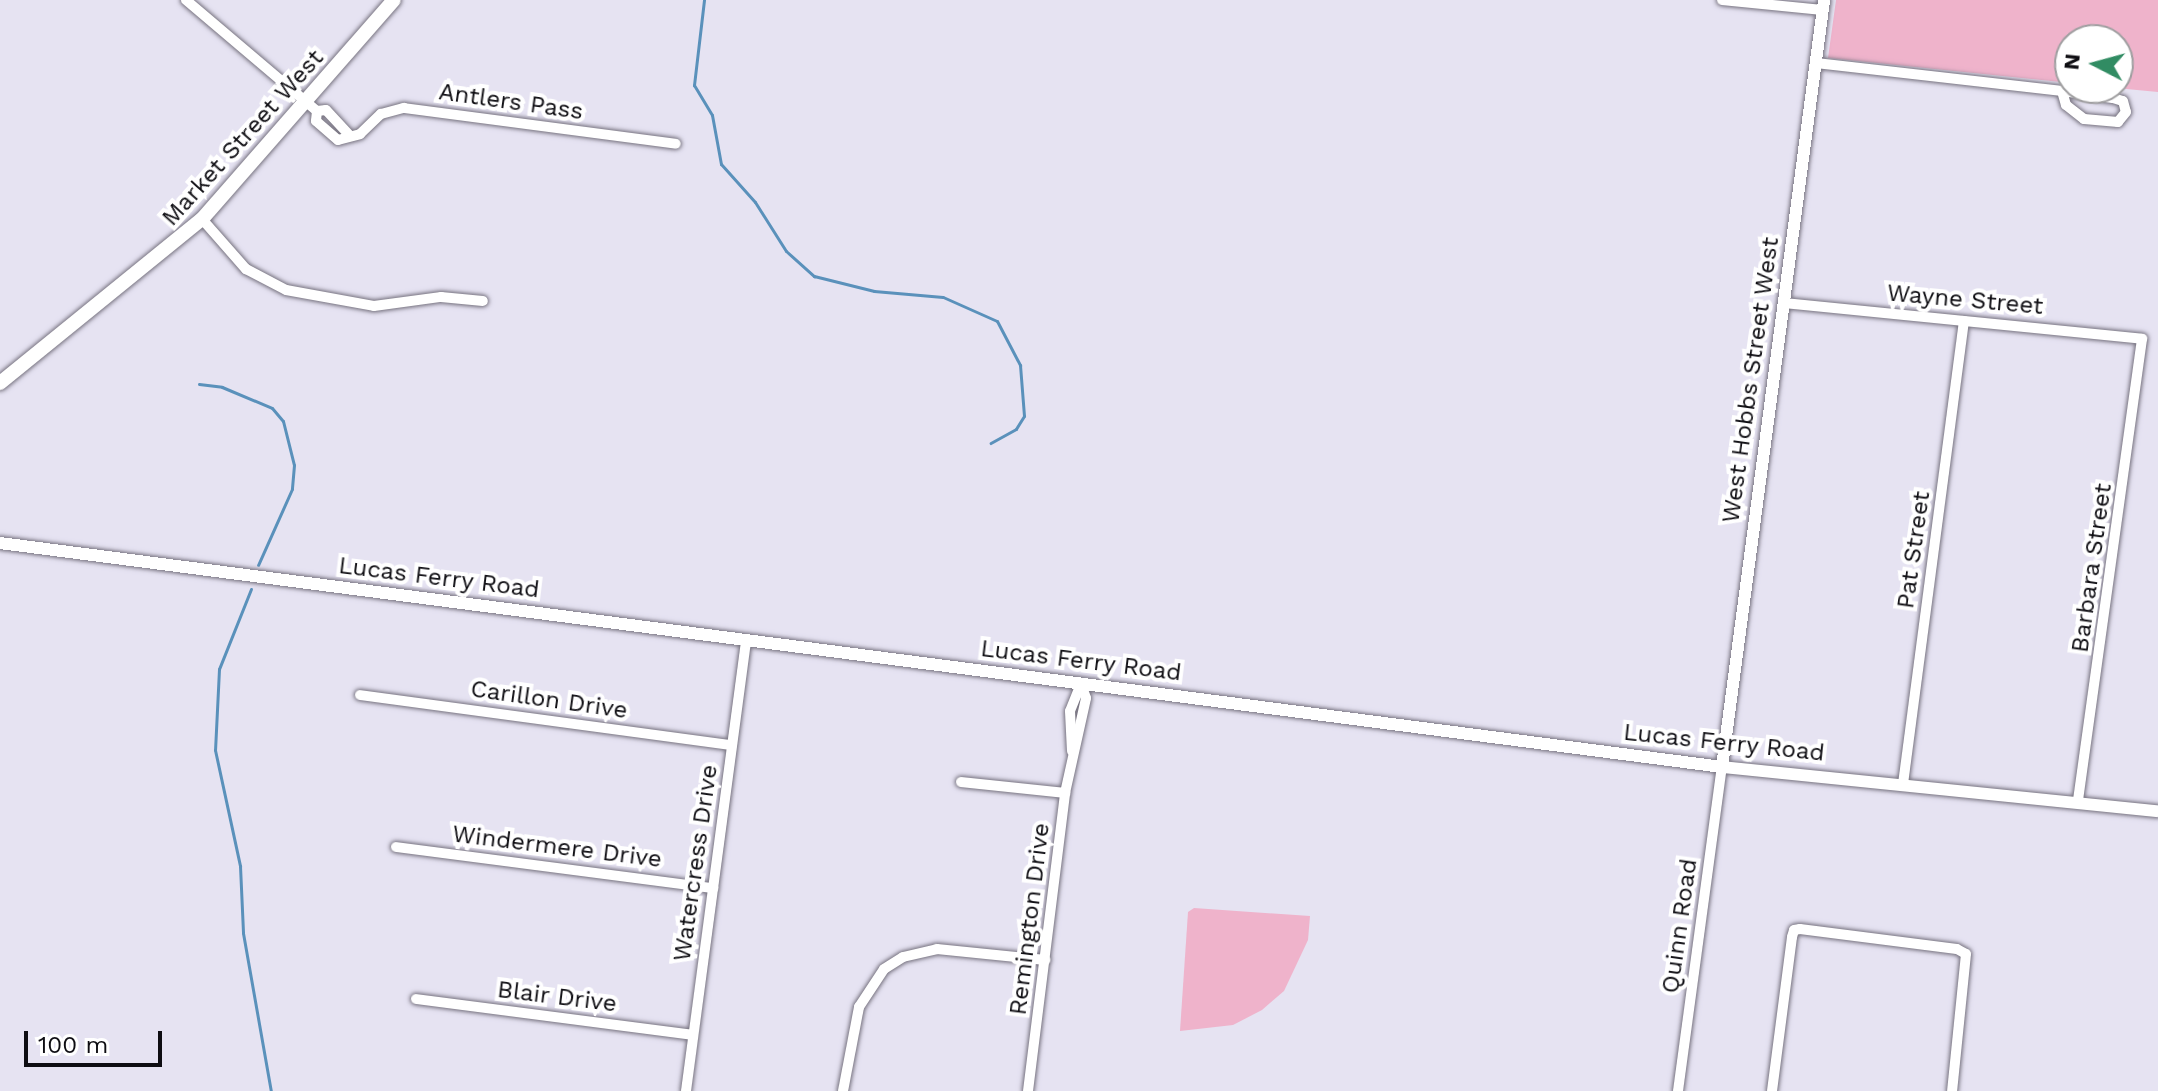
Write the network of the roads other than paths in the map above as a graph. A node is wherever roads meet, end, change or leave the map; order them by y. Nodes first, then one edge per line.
1 (186, 0) edge
2 (394, 0) edge
3 (1722, 0) edge
4 (1824, 5) edge
5 (1816, 63) junction
6 (2054, 90) edge
7 (2062, 91) joint
8 (312, 107) junction
9 (676, 144) dead end
10 (202, 219) junction
11 (483, 301) dead end
12 (1784, 303) junction
13 (1964, 321) junction
14 (2142, 339) joint
15 (0, 383) edge
16 (0, 543) edge
17 (746, 640) junction
18 (1081, 684) junction
19 (360, 695) dead end
20 (732, 745) junction
21 (1722, 767) junction
22 (961, 782) dead end
23 (1903, 784) junction
24 (1065, 793) junction
25 (2078, 803) junction
26 (2158, 811) edge
27 (396, 847) dead end
28 (713, 888) junction
29 (1045, 960) junction
30 (416, 999) dead end
31 (693, 1035) junction
32 (686, 1091) edge
33 (843, 1091) edge
34 (1028, 1091) edge
35 (1678, 1091) edge
36 (1772, 1091) edge
37 (1952, 1091) edge

1 - 8 street
2 - 8 main road, Market Street West
3 - 4 street
4 - 5 street, West Hobbs Street West
5 - 6 street
5 - 12 street, West Hobbs Street West
7 - 7 street
8 - 9 street, Antlers Pass
8 - 10 main road, Market Street West
10 - 11 street
10 - 15 main road, Market Street West
12 - 13 street, Wayne Street
12 - 21 street, West Hobbs Street West
13 - 14 street, Wayne Street
13 - 23 street, Pat Street
14 - 25 street, Barbara Street
16 - 17 street, Lucas Ferry Road
17 - 18 street, Lucas Ferry Road
17 - 20 street, Watercress Drive
18 - 21 street, Lucas Ferry Road
18 - 24 street, Remington Drive
19 - 20 street, Carillon Drive
20 - 28 street, Watercress Drive
21 - 23 street, Lucas Ferry Road
21 - 35 street, Quinn Road
22 - 24 street
23 - 25 street, Lucas Ferry Road
24 - 29 street, Remington Drive
25 - 26 street, Lucas Ferry Road
27 - 28 street, Windermere Drive
28 - 31 street, Watercress Drive
29 - 33 street
29 - 34 street, Remington Drive
30 - 31 street, Blair Drive
31 - 32 street, Watercress Drive
36 - 37 street

